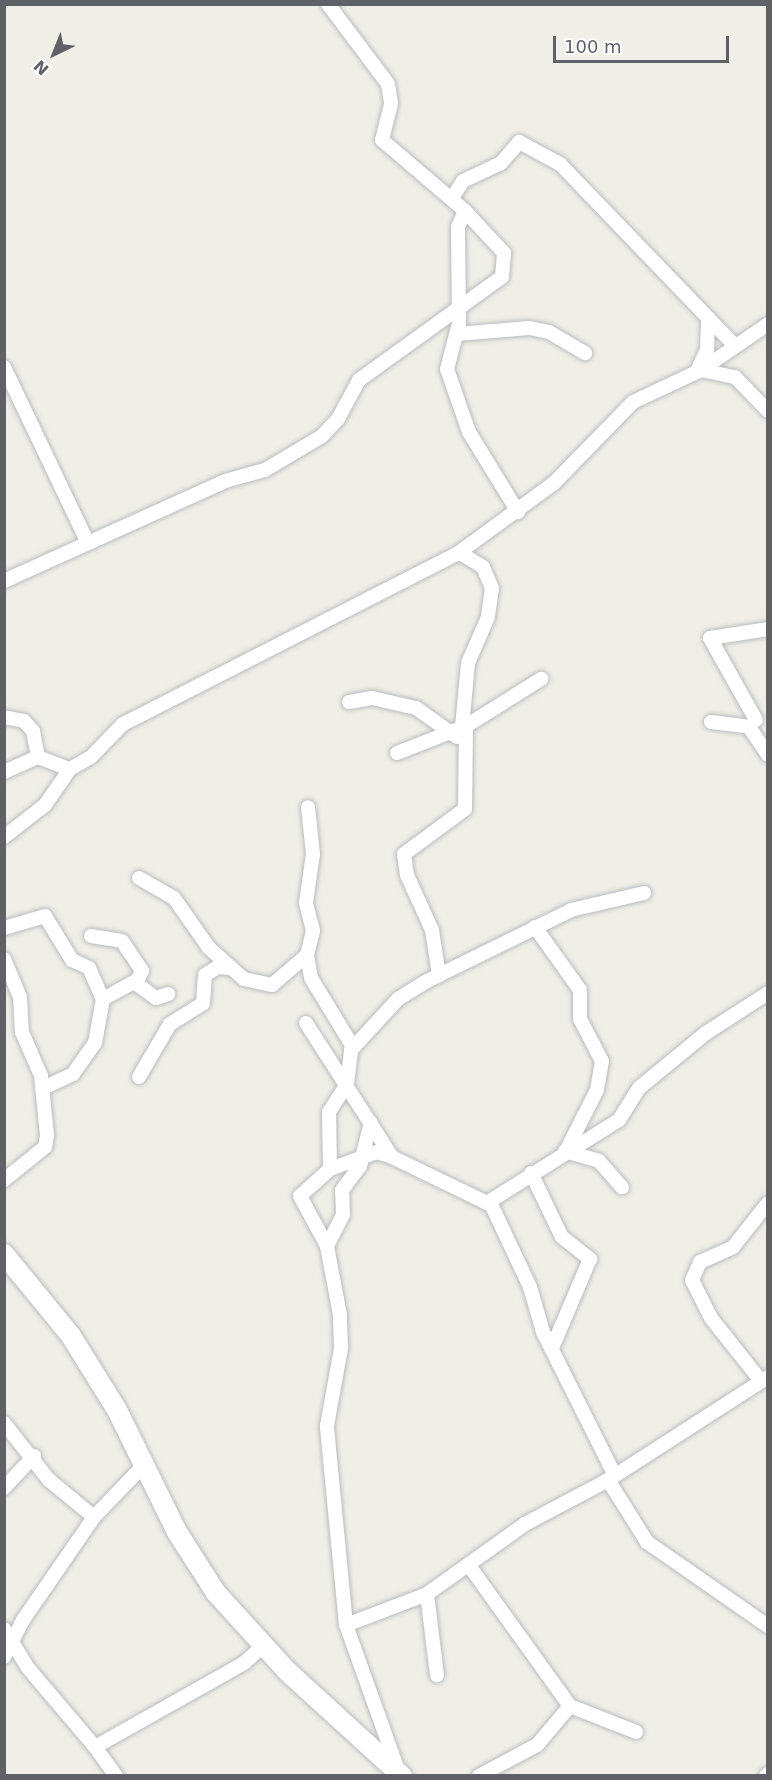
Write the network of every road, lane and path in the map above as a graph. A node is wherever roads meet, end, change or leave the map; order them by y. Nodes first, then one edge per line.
1 (328, 4) edge
2 (452, 198) junction
3 (465, 211) junction
4 (459, 310) junction
5 (708, 318) junction
6 (768, 324) edge
7 (457, 334) junction
8 (735, 346) junction
9 (585, 353) dead end
10 (4, 367) edge
11 (699, 371) junction
12 (768, 411) edge
13 (518, 512) junction
14 (88, 543) junction
15 (460, 553) junction
16 (4, 580) edge
17 (768, 629) edge
18 (541, 679) dead end
19 (349, 702) dead end
20 (4, 717) edge
21 (756, 720) dead end
22 (711, 723) dead end
23 (460, 729) junction
24 (398, 753) dead end
25 (768, 755) edge
26 (38, 757) junction
27 (70, 769) junction
28 (4, 772) edge
29 (308, 807) dead end
30 (11, 824) edge
31 (4, 837) edge
32 (139, 878) dead end
33 (644, 893) dead end
34 (535, 927) junction
35 (4, 928) edge
36 (91, 936) dead end
37 (307, 955) junction
38 (6, 967) edge
39 (229, 968) junction
40 (439, 975) junction
41 (136, 983) junction
42 (768, 993) edge
43 (168, 994) dead end
44 (103, 999) junction
45 (306, 1023) dead end
46 (339, 1029) junction
47 (353, 1047) junction
48 (348, 1064) junction
49 (139, 1077) dead end
50 (347, 1084) junction
51 (43, 1088) junction
52 (371, 1122) junction
53 (566, 1150) junction
54 (392, 1157) junction
55 (363, 1158) junction
56 (330, 1169) junction
57 (531, 1173) junction
58 (4, 1180) edge
59 (622, 1186) dead end
60 (490, 1202) junction
61 (768, 1203) edge
62 (327, 1246) junction
63 (4, 1254) edge
64 (552, 1348) junction
65 (764, 1379) edge
66 (4, 1423) edge
67 (34, 1456) junction
68 (146, 1463) junction
69 (610, 1476) junction
70 (4, 1488) edge
71 (94, 1517) junction
72 (470, 1567) junction
73 (428, 1594) junction
74 (346, 1625) junction
75 (768, 1626) edge
76 (4, 1629) edge
77 (10, 1643) junction
78 (263, 1646) junction
79 (4, 1657) edge
80 (437, 1675) dead end
81 (570, 1706) junction
82 (636, 1732) dead end
83 (95, 1747) junction
84 (400, 1774) edge
85 (116, 1776) edge
86 (478, 1776) edge

1 - 2 street
2 - 3 street
2 - 5 street
3 - 4 street
3 - 4 street
4 - 7 street
4 - 14 street
5 - 8 street
5 - 11 street
6 - 8 street
7 - 9 street
7 - 13 street
8 - 11 street
10 - 14 street
11 - 12 street
11 - 13 street
13 - 15 street
14 - 16 street
15 - 23 street
15 - 27 street
17 - 21 street
18 - 23 street
19 - 23 street
20 - 26 street
22 - 25 street
23 - 24 street
23 - 40 street
26 - 27 street
26 - 28 street
27 - 30 street
29 - 37 street
30 - 31 street
32 - 39 street
33 - 34 street
34 - 40 street
34 - 53 street
35 - 44 street
36 - 41 street
37 - 39 street
37 - 46 street
38 - 51 street
39 - 49 street
40 - 47 street
41 - 43 street
41 - 44 street
42 - 53 street
44 - 51 street
45 - 50 street
46 - 47 street
46 - 48 street
47 - 48 street
48 - 50 street
50 - 52 street
50 - 56 street
51 - 58 street
52 - 54 street
52 - 55 street
53 - 57 street
53 - 59 street
54 - 55 street
54 - 60 street
55 - 56 street
55 - 62 street
56 - 62 street
57 - 60 street
57 - 64 street
60 - 64 street
61 - 65 street
62 - 74 street
63 - 68 street
64 - 69 street
65 - 69 street
66 - 67 street
67 - 70 street
67 - 71 street
68 - 71 street
68 - 78 street
69 - 72 street
69 - 75 street
71 - 77 street
72 - 73 street
72 - 81 street
73 - 74 street
73 - 80 street
74 - 84 street
76 - 77 street
77 - 79 street
77 - 83 street
78 - 83 street
78 - 84 street
81 - 82 street
81 - 86 street
83 - 85 street

